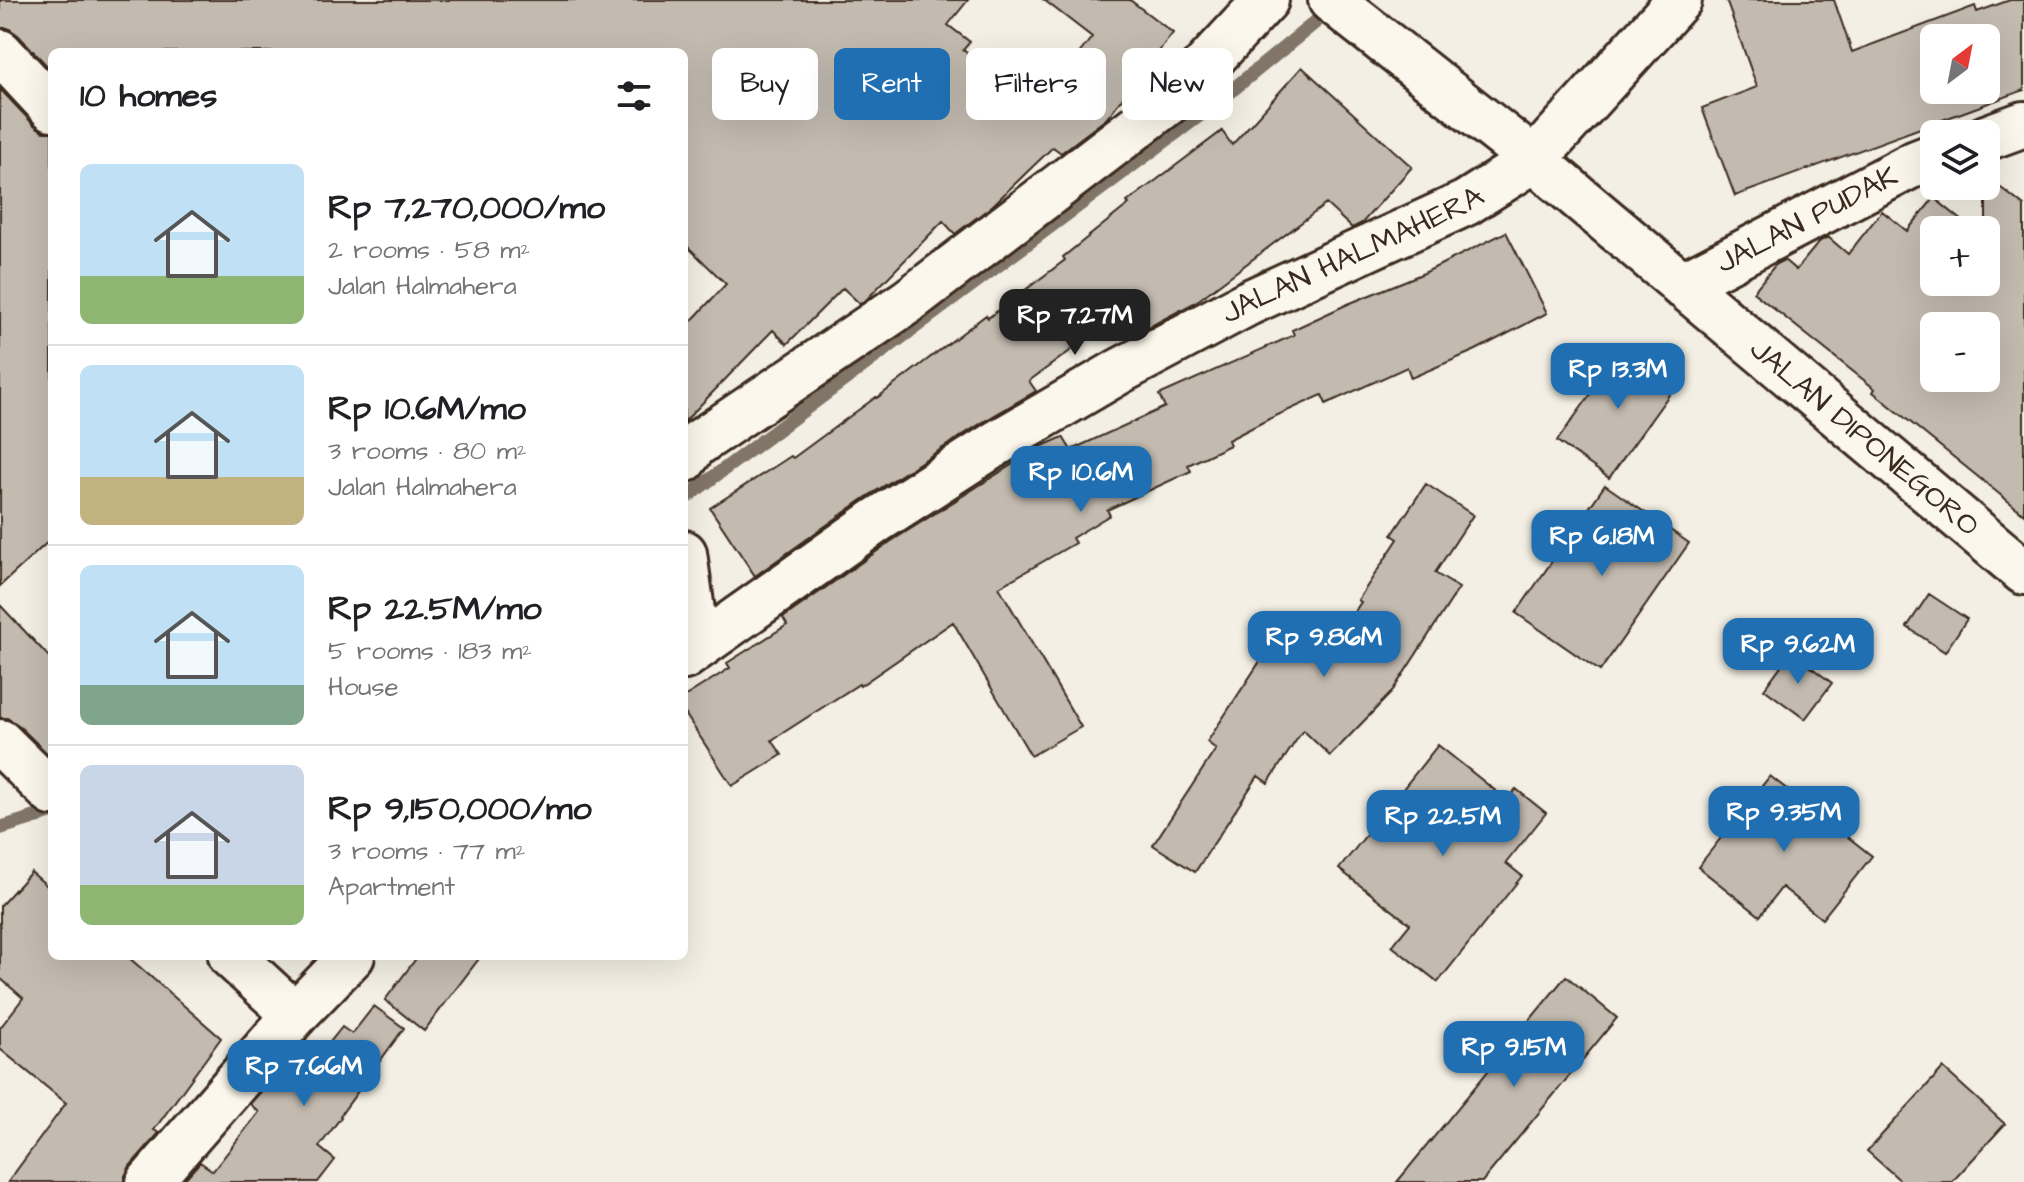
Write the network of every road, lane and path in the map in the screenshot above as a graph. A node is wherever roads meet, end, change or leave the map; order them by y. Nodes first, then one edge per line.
1 (1266, 0) edge
2 (1331, 0) edge
3 (1679, 0) edge
4 (0, 52) edge
5 (48, 104) edge
6 (2024, 124) edge
7 (2000, 133) edge
8 (1534, 160) junction
9 (1920, 161) edge
10 (1681, 285) junction
11 (688, 455) edge
12 (2024, 572) edge
13 (688, 619) edge
14 (690, 652) edge
15 (0, 742) edge
16 (48, 789) edge
17 (235, 960) edge
18 (348, 960) edge
19 (295, 1015) junction
20 (149, 1182) edge

1 - 11 main road
2 - 8 main road, JALAN DIPONEGORO
3 - 8 main road, JALAN HALMAHERA
4 - 5 main road
6 - 7 main road
8 - 10 main road, JALAN DIPONEGORO
8 - 14 main road, JALAN HALMAHERA
9 - 10 main road, JALAN PUDAK
10 - 12 main road, JALAN DIPONEGORO
13 - 14 main road
15 - 16 main road
17 - 19 main road
18 - 19 main road
19 - 20 main road

